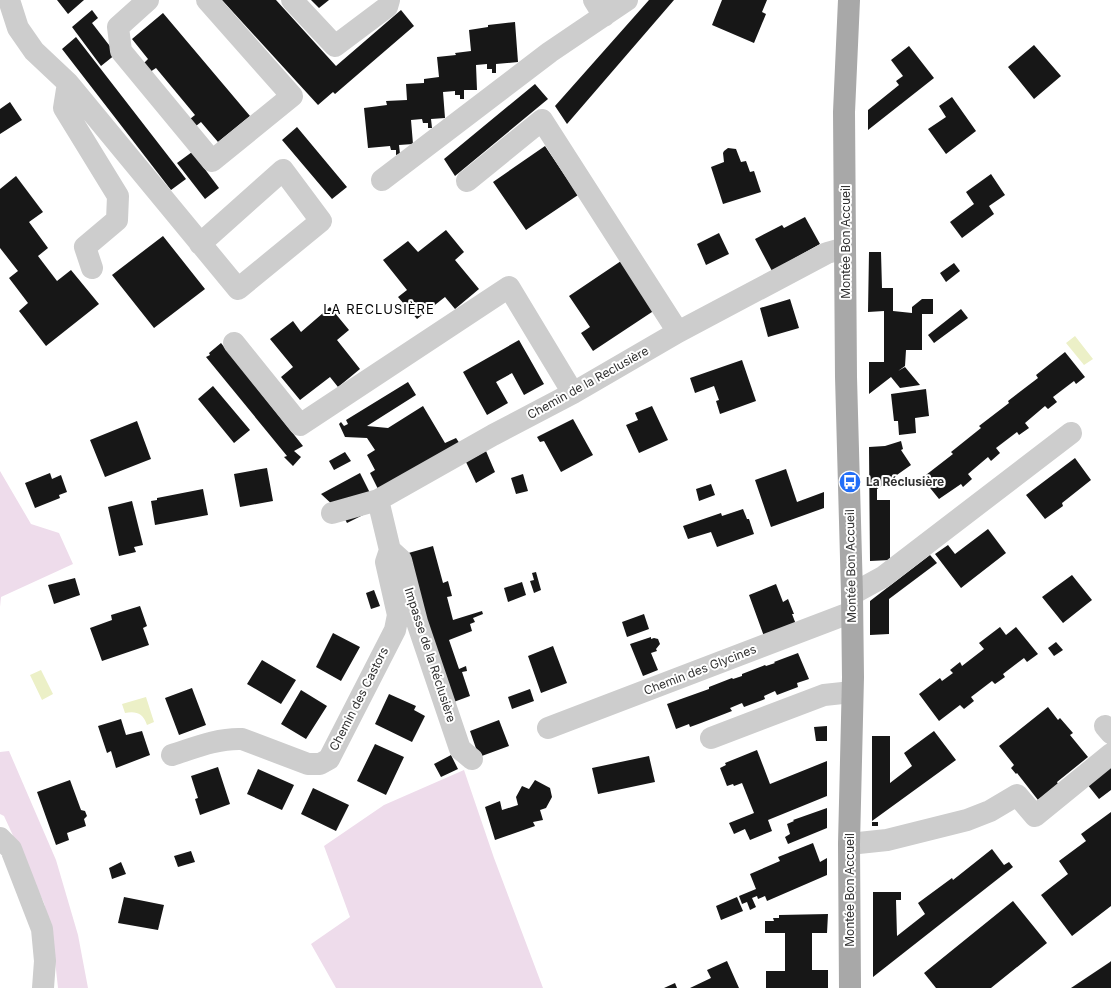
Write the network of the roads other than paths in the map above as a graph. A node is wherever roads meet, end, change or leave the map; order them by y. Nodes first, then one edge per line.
1 (9, 0) edge
2 (148, 0) edge
3 (207, 0) edge
4 (292, 0) edge
5 (389, 0) edge
6 (627, 0) edge
7 (849, 0) edge
8 (599, 8) edge
9 (68, 83) junction
10 (382, 180) dead end
11 (467, 181) dead end
12 (200, 244) junction
13 (845, 248) junction
14 (92, 268) dead end
15 (678, 332) junction
16 (234, 343) dead end
17 (573, 393) junction
18 (1071, 433) dead end
19 (378, 500) junction
20 (332, 513) dead end
21 (390, 550) junction
22 (852, 603) junction
23 (852, 692) junction
24 (548, 728) dead end
25 (711, 738) dead end
26 (1111, 754) edge
27 (172, 755) dead end
28 (472, 759) dead end
29 (0, 838) edge
30 (849, 844) junction
31 (43, 988) edge
32 (850, 988) edge

1 - 9 street
2 - 3 street
4 - 5 street
6 - 8 street
7 - 13 main road, Montée Bon Accueil
8 - 10 street
9 - 12 street
9 - 14 street
11 - 15 street
12 - 12 street
13 - 15 street, Chemin de la Reclusière
13 - 22 main road, Montée Bon Accueil
15 - 17 street, Chemin de la Reclusière
16 - 17 street
17 - 19 street, Chemin de la Reclusière
18 - 22 street, Chemin des Glycines
19 - 20 street, Chemin de la Reclusière
19 - 21 street
21 - 27 street, Chemin des Castors
21 - 28 street, Impasse de la Réclusière
22 - 23 main road, Montée Bon Accueil
22 - 24 street, Chemin des Glycines
23 - 25 street
23 - 30 main road, Montée Bon Accueil
26 - 30 street
29 - 31 street
30 - 32 main road, Montée Bon Accueil

